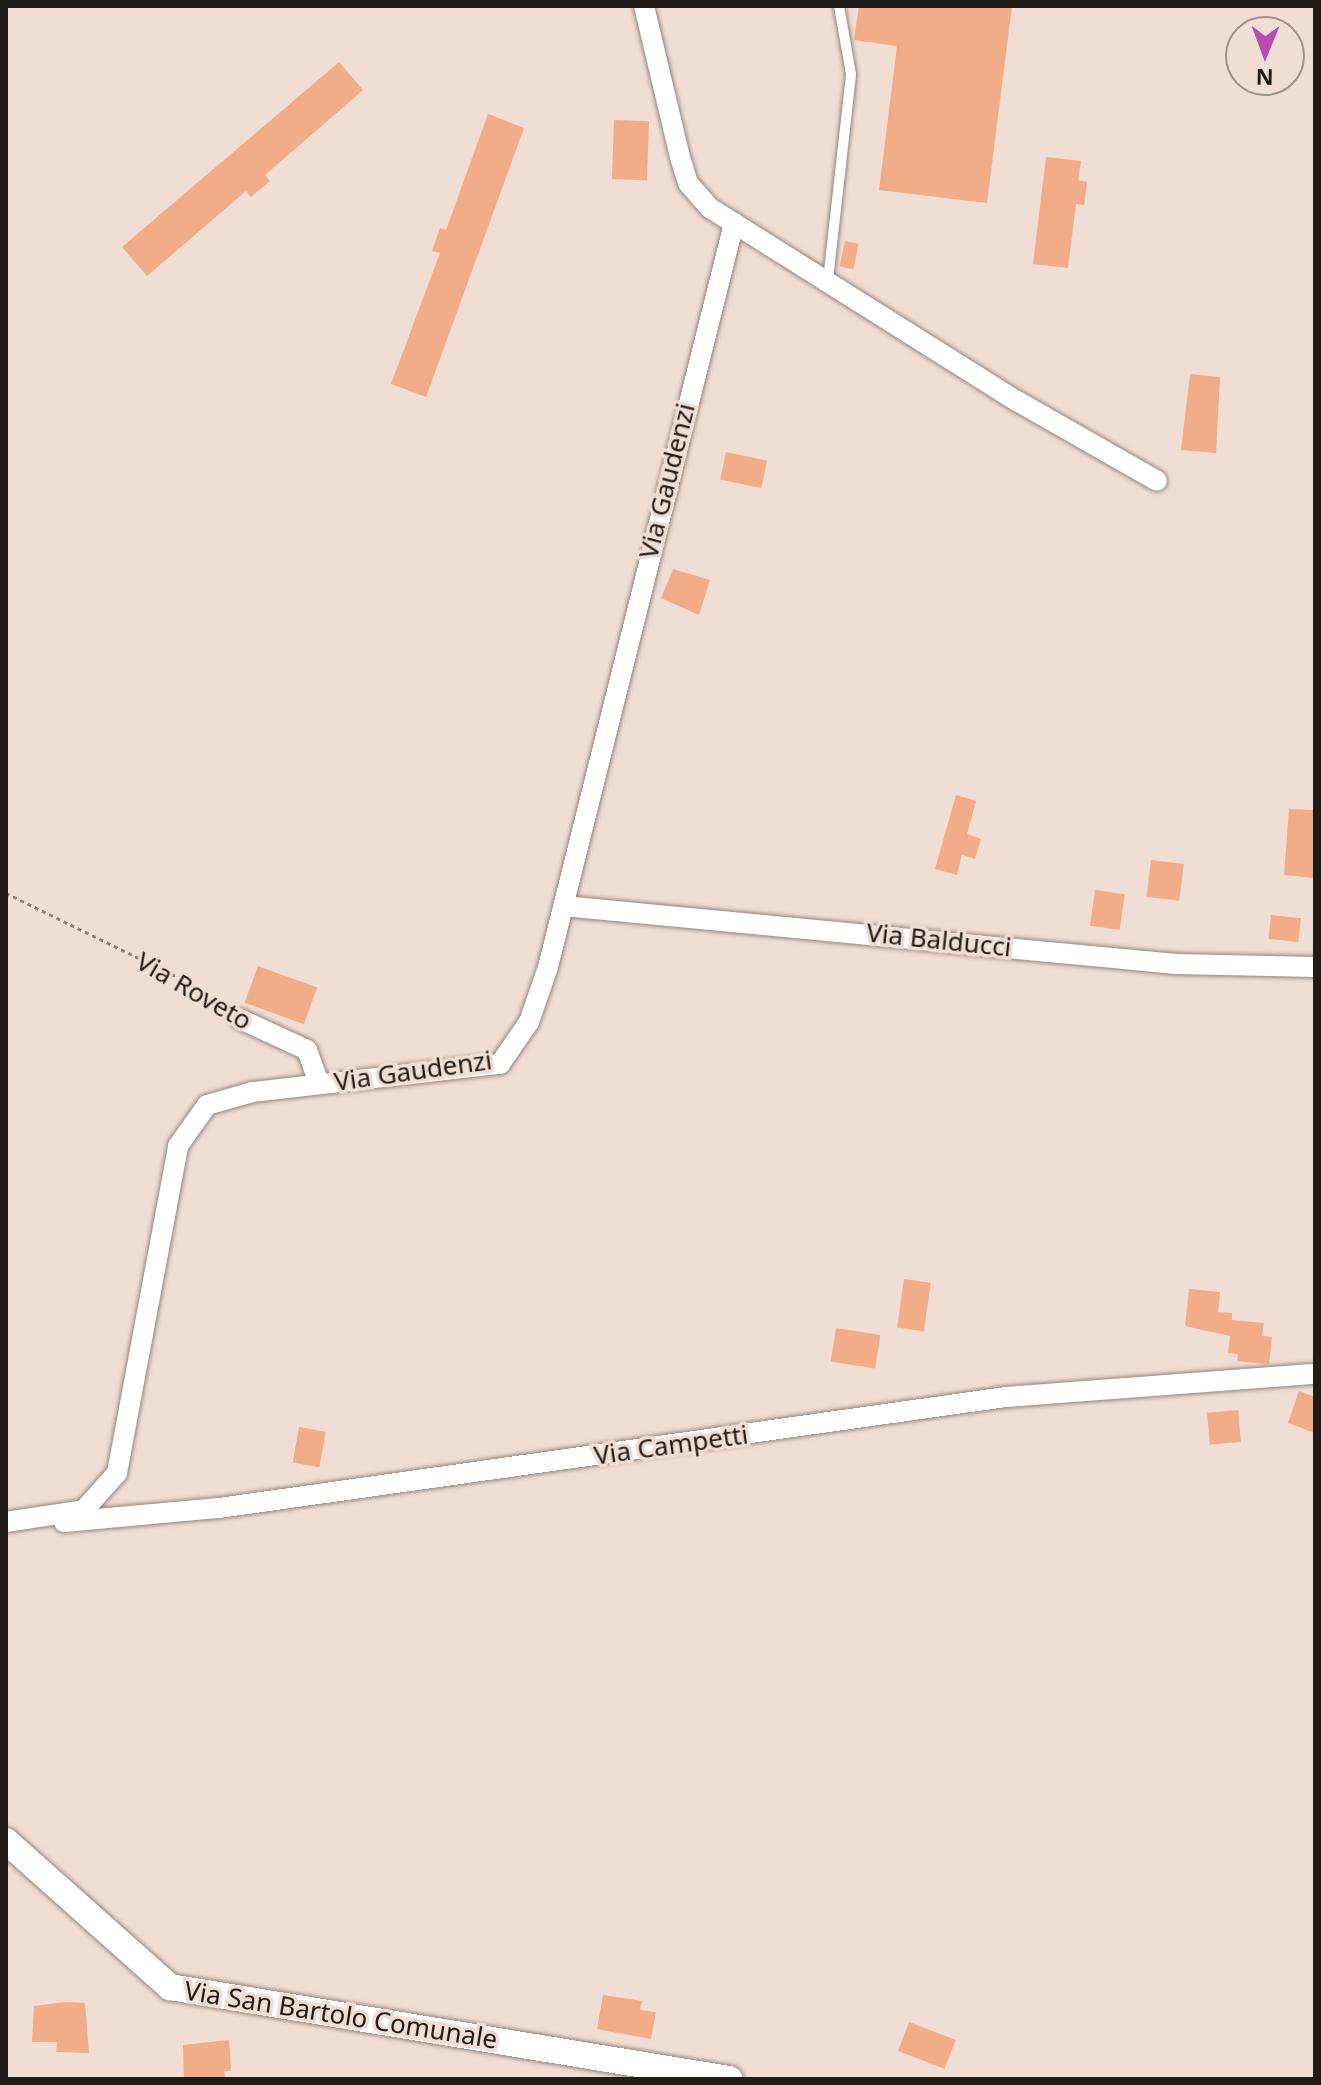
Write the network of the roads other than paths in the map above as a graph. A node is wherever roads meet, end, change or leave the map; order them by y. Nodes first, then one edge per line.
1 (644, 6) edge
2 (839, 6) edge
3 (734, 223) junction
4 (828, 280) junction
5 (1157, 481) dead end
6 (563, 906) junction
7 (1315, 967) edge
8 (240, 1019) road end
9 (319, 1083) junction
10 (1315, 1374) edge
11 (6, 1522) edge
12 (27, 1523) junction
13 (6, 1841) edge
14 (729, 2079) edge

1 - 3 street
2 - 4 lane
3 - 4 street
3 - 6 street, Via Gaudenzi
4 - 5 street
6 - 7 street, Via Balducci
6 - 9 street, Via Gaudenzi
8 - 9 street, Via Roveto
9 - 12 street, Via Gaudenzi
10 - 12 street, Via Campetti
11 - 12 street, Via Gaudenzi
13 - 14 street, Via San Bartolo Comunale

